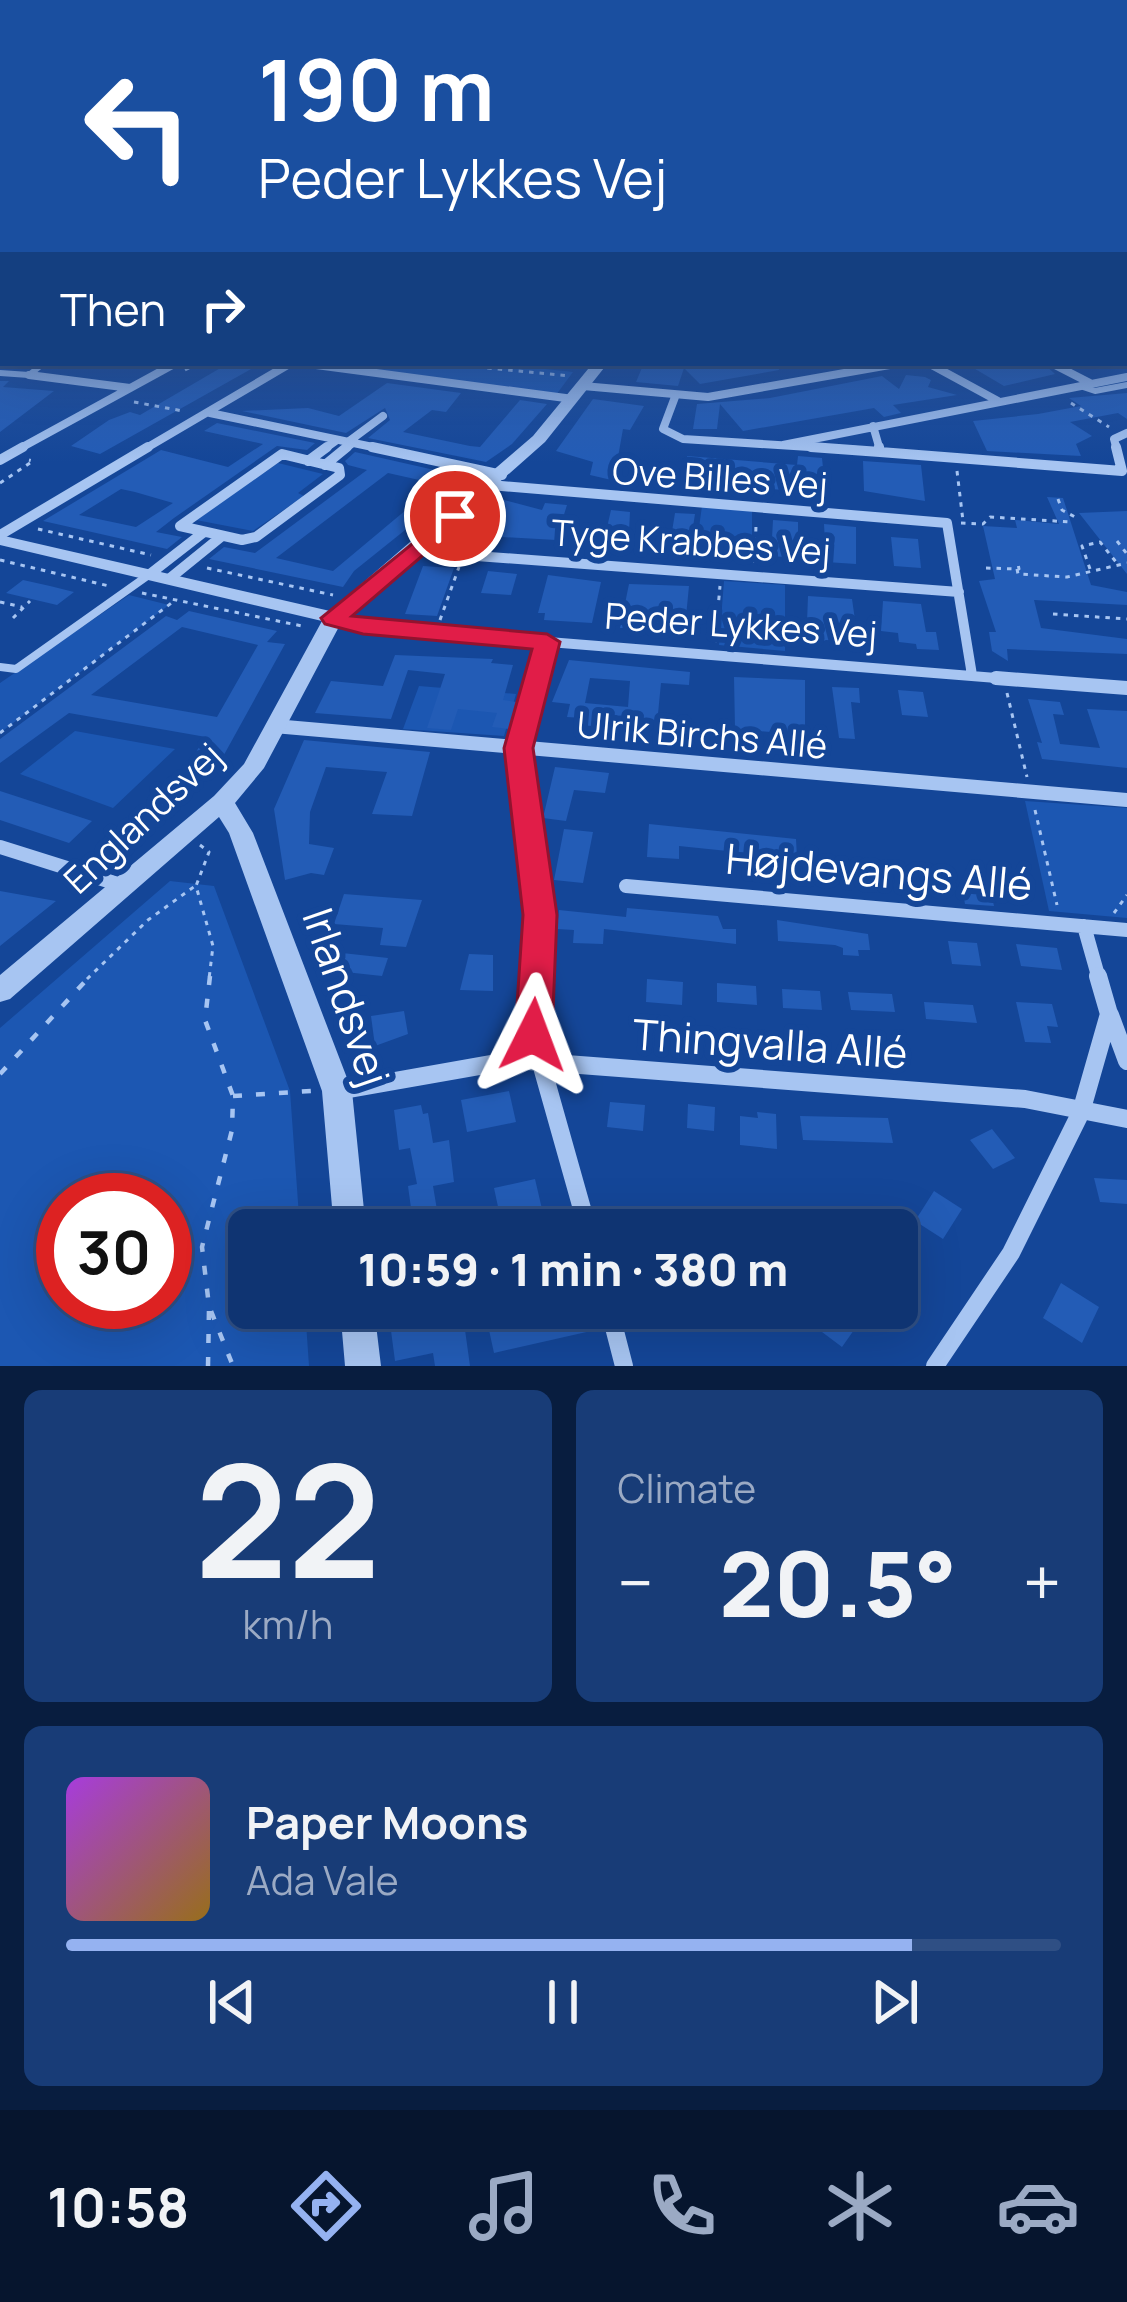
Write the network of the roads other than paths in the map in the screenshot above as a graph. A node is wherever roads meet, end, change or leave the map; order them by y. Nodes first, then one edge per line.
1 (41, 366) edge
2 (171, 366) edge
3 (287, 366) edge
4 (335, 366) edge
5 (599, 366) edge
6 (884, 366) edge
7 (933, 366) edge
8 (1056, 366) edge
9 (0, 373) edge
10 (29, 376) junction
11 (1127, 381) edge
12 (1086, 384) junction
13 (131, 388) junction
14 (581, 388) junction
15 (675, 397) junction
16 (999, 402) junction
17 (210, 413) junction
18 (383, 416) dead end
19 (873, 426) junction
20 (1124, 433) edge
21 (346, 442) junction
22 (783, 445) junction
23 (880, 452) junction
24 (0, 460) edge
25 (308, 460) junction
26 (325, 465) junction
27 (1125, 473) edge
28 (496, 480) junction
29 (203, 532) junction
30 (222, 536) junction
31 (0, 537) edge
32 (420, 546) junction
33 (160, 577) junction
34 (959, 592) junction
35 (334, 618) junction
36 (547, 642) junction
37 (0, 667) edge
38 (972, 675) junction
39 (1127, 688) edge
40 (273, 725) junction
41 (519, 748) junction
42 (1127, 800) edge
43 (222, 802) junction
44 (0, 847) edge
45 (125, 886) junction
46 (626, 886) dead end
47 (1094, 927) junction
48 (1127, 930) edge
49 (0, 991) edge
50 (1109, 1014) junction
51 (1127, 1061) edge
52 (543, 1063) junction
53 (337, 1091) junction
54 (1081, 1112) junction
55 (1127, 1118) edge
56 (348, 1209) edge
57 (582, 1209) edge
58 (359, 1329) edge
59 (614, 1329) edge
60 (363, 1366) edge
61 (624, 1366) edge
62 (935, 1366) edge

1 - 10 lane
2 - 13 street
3 - 17 street
4 - 14 street
5 - 14 street, Englandsvej
6 - 15 street
7 - 16 street
8 - 12 street
9 - 10 lane
10 - 13 street
11 - 12 street
12 - 16 street
13 - 24 street
14 - 15 street
14 - 28 street, Englandsvej
15 - 22 street
16 - 19 street
17 - 21 street, Ove Billes Vej
17 - 31 street
18 - 21 street
19 - 22 street
19 - 23 street
20 - 27 street
21 - 25 street
21 - 26 street
21 - 28 street, Ove Billes Vej
22 - 23 street
23 - 27 street
25 - 26 street
25 - 29 street
26 - 30 street
28 - 32 street, Englandsvej
28 - 34 street, Ove Billes Vej
29 - 30 street
29 - 33 street
30 - 33 street
31 - 33 street, Peder Lykkes Vej
32 - 34 street, Tyge Krabbes Vej
32 - 35 street, Englandsvej
33 - 35 street, Peder Lykkes Vej
33 - 37 lane
34 - 38 street
35 - 36 street, Peder Lykkes Vej
35 - 40 street, Englandsvej
36 - 38 street, Peder Lykkes Vej
36 - 41 street
38 - 39 street, Peder Lykkes Vej
40 - 41 street, Ulrik Birchs Allé
40 - 43 street, Englandsvej
41 - 42 street, Ulrik Birchs Allé
41 - 52 street
43 - 45 street, Englandsvej
43 - 53 street, Irlandsvej
44 - 45 street
45 - 49 street, Englandsvej
46 - 47 street, Højdevangs Allé
47 - 48 street, Højdevangs Allé
47 - 50 street
50 - 51 street
50 - 54 street
52 - 53 street, Thingvalla Allé
52 - 54 street, Thingvalla Allé
52 - 57 street
53 - 56 street, Irlandsvej
54 - 55 street, Thingvalla Allé
54 - 62 street
58 - 60 street
59 - 61 street

